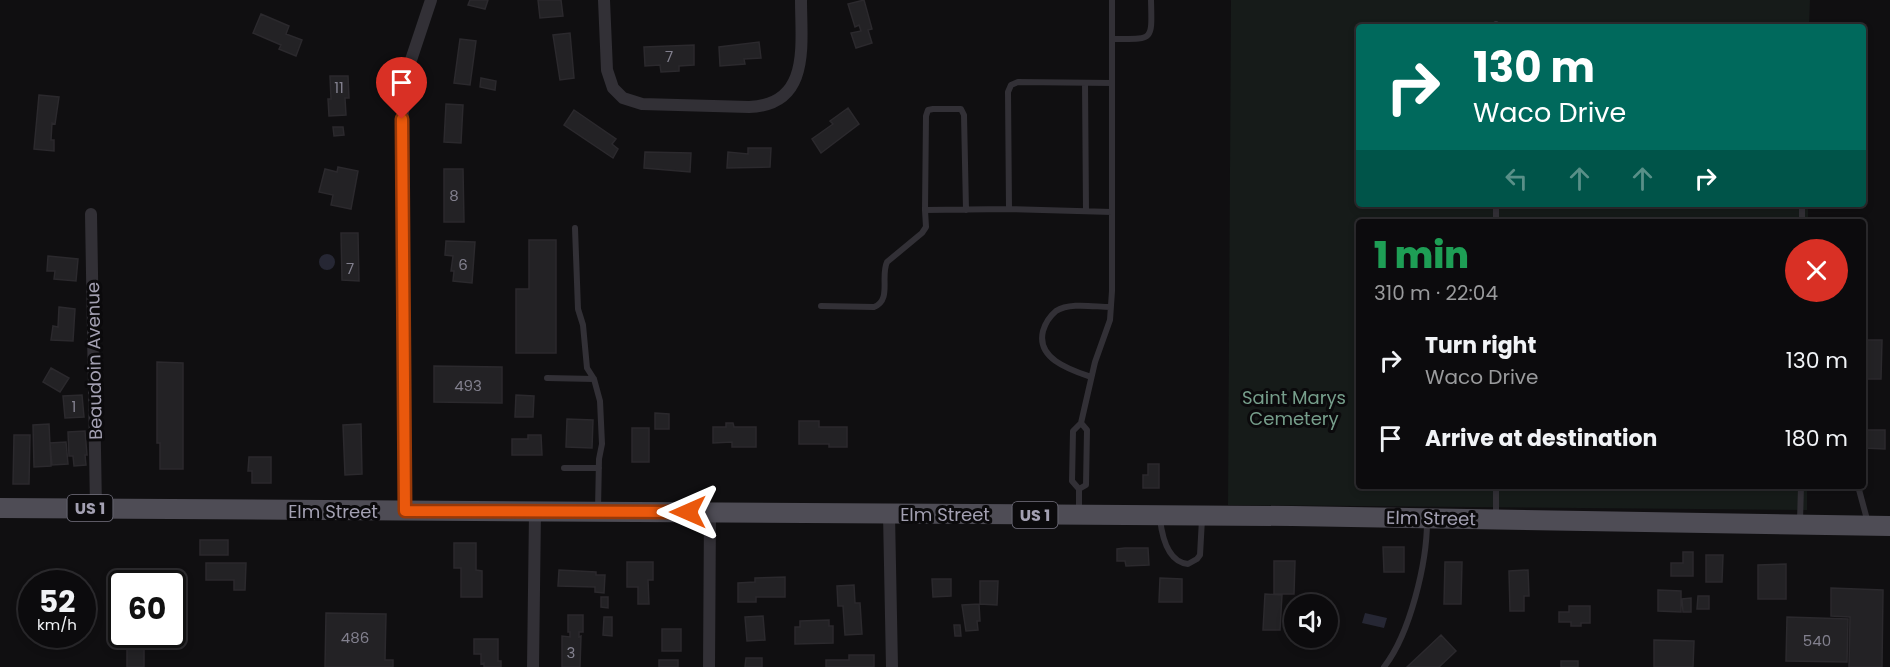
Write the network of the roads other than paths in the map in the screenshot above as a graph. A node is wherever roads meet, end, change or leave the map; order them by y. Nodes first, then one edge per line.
1 (431, 0) edge
2 (604, 0) edge
3 (801, 0) edge
4 (1113, 0) edge
5 (1152, 0) edge
6 (1113, 39) junction
7 (1085, 83) junction
8 (1112, 83) junction
9 (1009, 209) junction
10 (925, 210) junction
11 (966, 210) junction
12 (1086, 211) junction
13 (1112, 212) junction
14 (91, 214) dead end
15 (575, 228) dead end
16 (821, 306) dead end
17 (1110, 307) junction
18 (1091, 377) junction
19 (547, 378) dead end
20 (594, 379) junction
21 (1081, 423) junction
22 (564, 468) dead end
23 (599, 468) junction
24 (1079, 489) junction
25 (1496, 489) edge
26 (1801, 489) edge
27 (1859, 489) edge
28 (0, 508) edge
29 (96, 508) junction
30 (405, 511) junction
31 (535, 512) junction
32 (597, 512) junction
33 (710, 512) junction
34 (889, 514) junction
35 (1079, 515) junction
36 (1159, 515) junction
37 (1202, 516) junction
38 (1427, 518) junction
39 (1496, 519) junction
40 (1800, 524) junction
41 (1869, 525) junction
42 (1890, 526) edge
43 (532, 667) edge
44 (709, 667) edge
45 (892, 667) edge
46 (1384, 667) edge

1 - 30 street
2 - 3 street
4 - 6 lane
5 - 6 lane
6 - 8 lane
7 - 8 lane
7 - 9 lane
7 - 12 lane
8 - 13 lane
9 - 11 lane
9 - 12 lane
10 - 11 lane
10 - 11 lane
10 - 16 lane
12 - 13 lane
13 - 17 lane
14 - 29 street, Beaudoin Avenue
15 - 20 lane
17 - 18 lane
17 - 18 lane
18 - 21 lane
19 - 20 lane
20 - 23 lane
21 - 24 lane
21 - 24 lane
22 - 23 lane
23 - 32 lane
24 - 35 lane
25 - 39 lane
26 - 40 lane
27 - 41 lane
28 - 29 main road, Elm Street / US 1
29 - 30 main road, Elm Street / US 1
30 - 31 main road, Elm Street / US 1
31 - 32 main road, Elm Street / US 1
31 - 43 street
32 - 33 main road, Elm Street / US 1
33 - 34 main road, Elm Street / US 1
33 - 44 street
34 - 35 main road, Elm Street / US 1
34 - 45 street
35 - 36 main road, Elm Street / US 1
36 - 37 main road, Elm Street / US 1
36 - 37 lane
37 - 38 main road, Elm Street / US 1
38 - 39 main road, Elm Street / US 1
38 - 46 lane
39 - 40 main road, Elm Street / US 1
40 - 41 main road, Elm Street / US 1
41 - 42 main road, Elm Street / US 1

